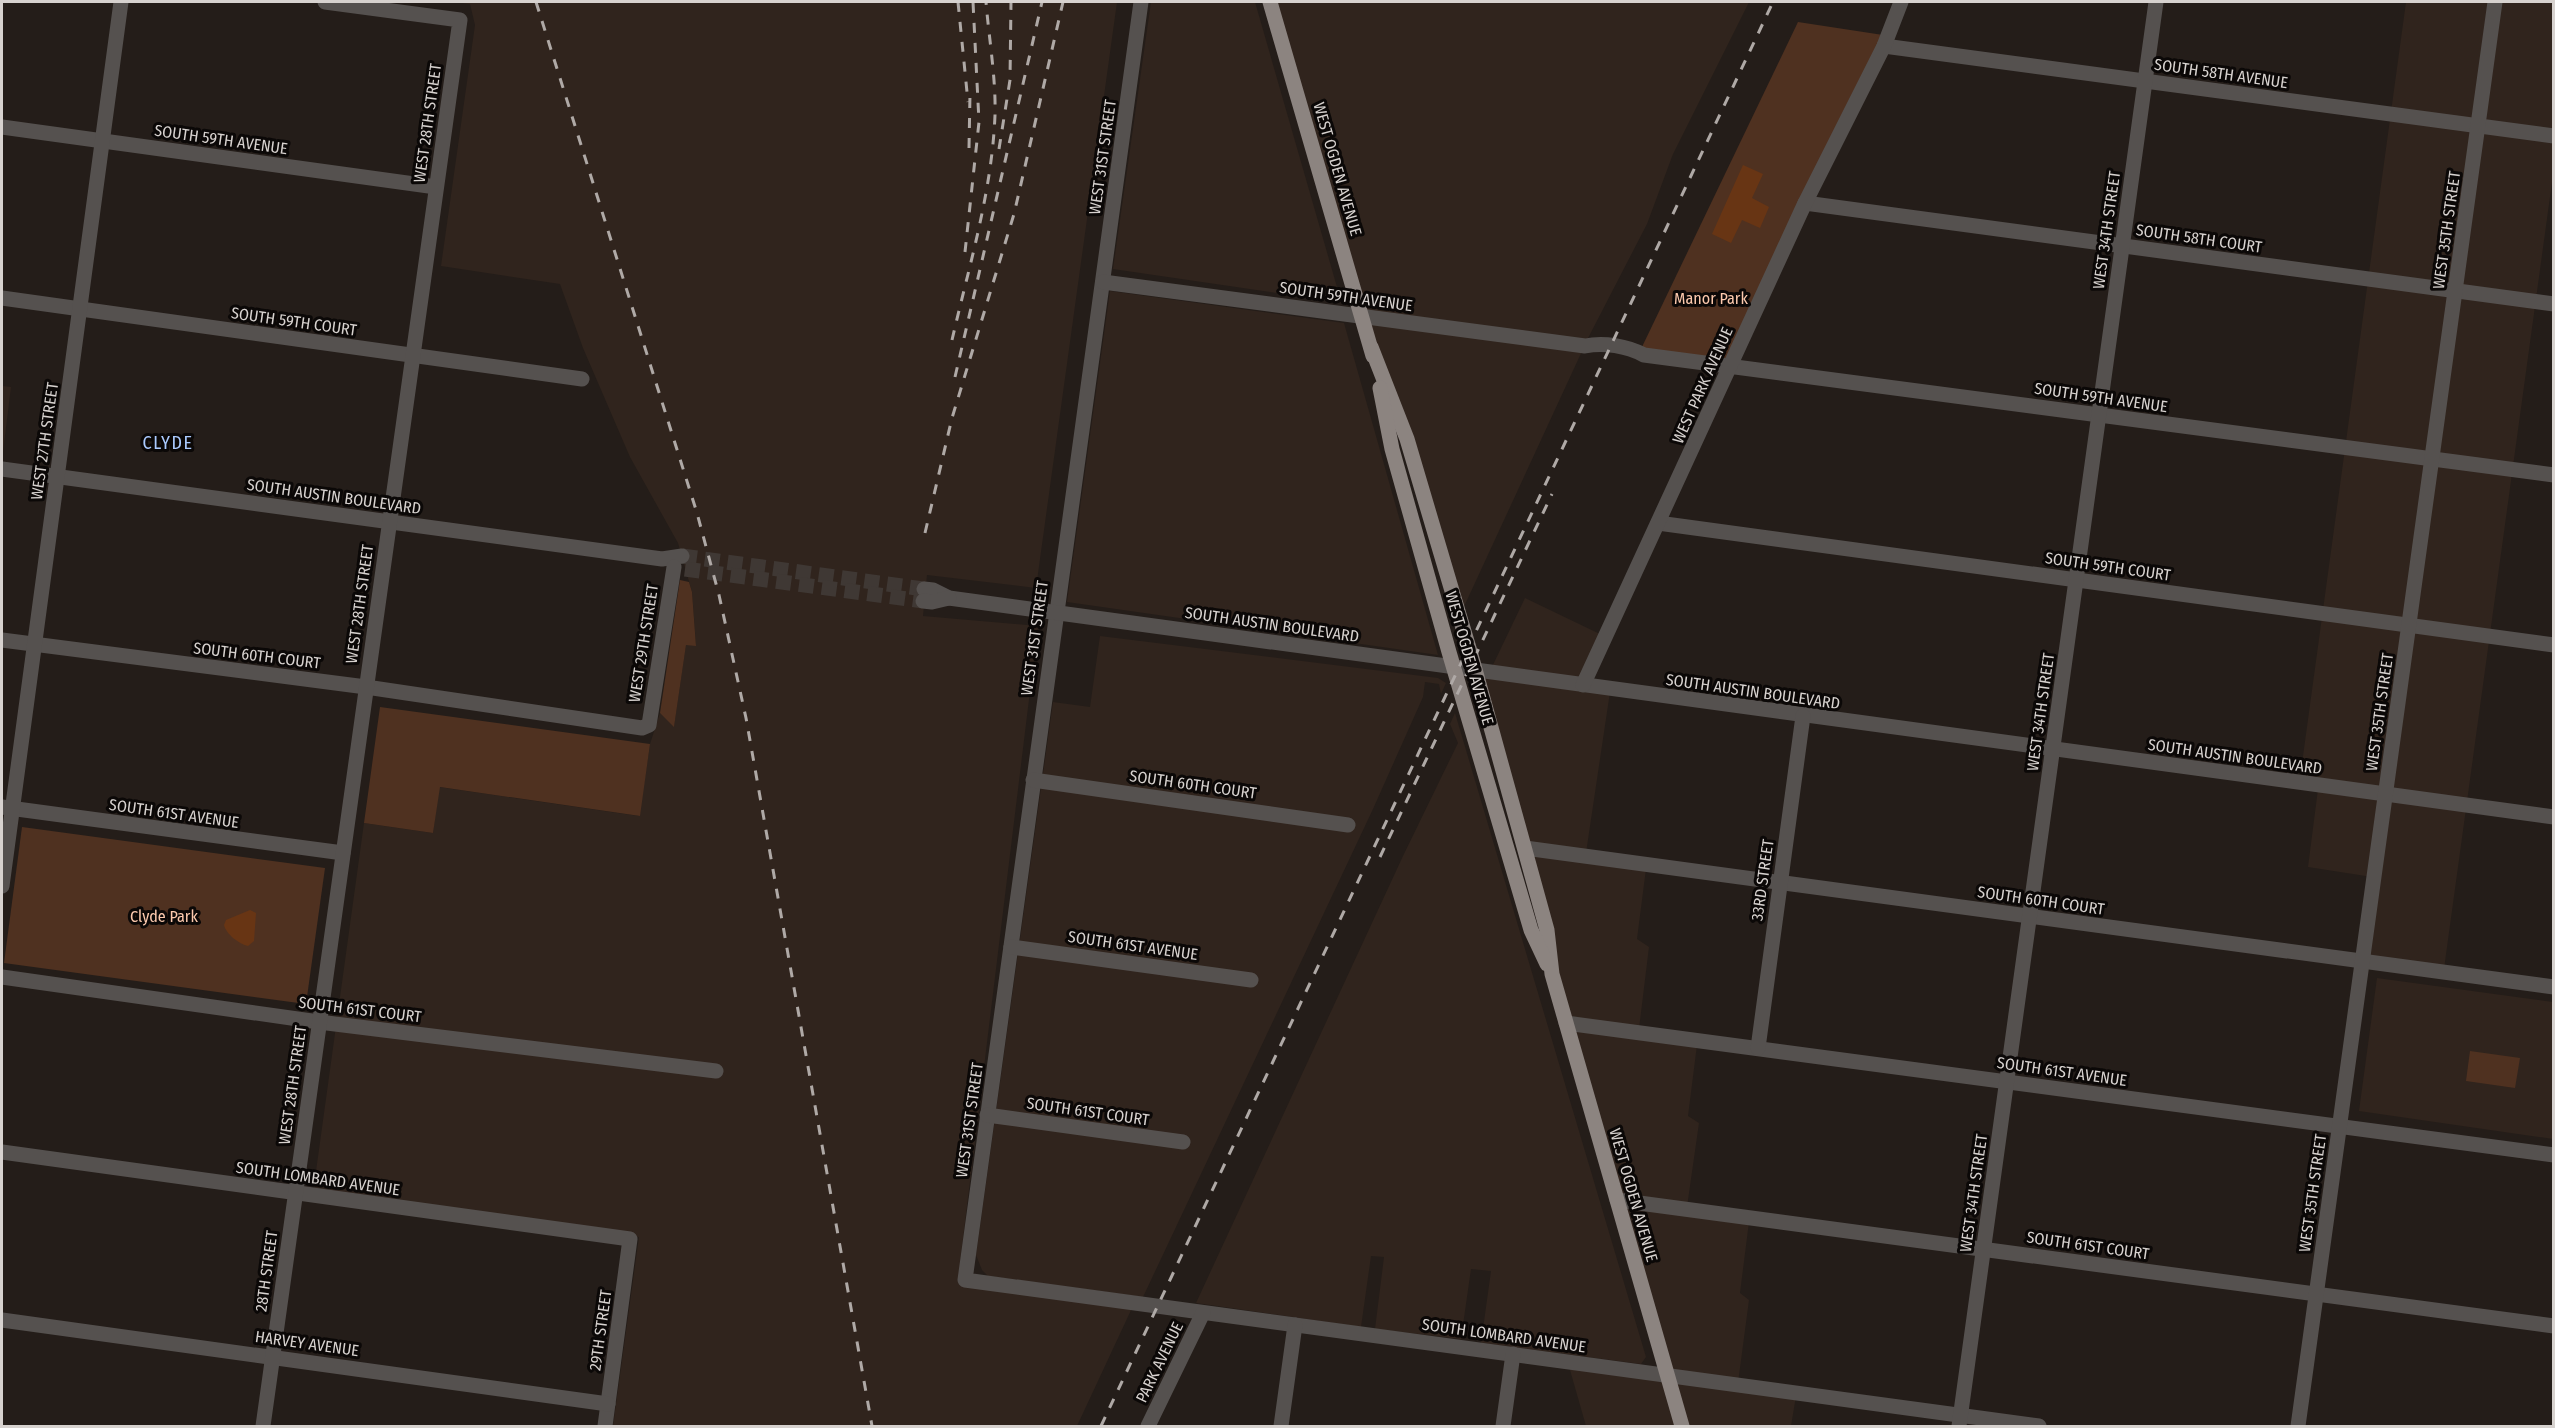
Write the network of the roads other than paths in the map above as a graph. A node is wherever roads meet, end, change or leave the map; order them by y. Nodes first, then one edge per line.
1 (121, 2) edge
2 (325, 2) edge
3 (1141, 2) edge
4 (1270, 2) edge
5 (1901, 2) edge
6 (2156, 2) edge
7 (2495, 2) edge
8 (1884, 46) junction
9 (2145, 81) junction
10 (2478, 126) junction
11 (2, 127) edge
12 (2553, 136) edge
13 (102, 141) junction
14 (436, 187) junction
15 (1805, 202) junction
16 (2122, 246) junction
17 (1103, 282) junction
18 (2455, 291) junction
19 (2, 298) edge
20 (2553, 304) edge
21 (80, 309) junction
22 (1362, 316) junction
23 (1371, 347) junction
24 (412, 355) junction
25 (1731, 366) junction
26 (582, 380) dead end
27 (2099, 415) junction
28 (2432, 460) junction
29 (2, 469) edge
30 (2553, 475) edge
31 (57, 476) junction
32 (389, 522) junction
33 (1658, 523) junction
34 (675, 563) joint
35 (2076, 580) junction
36 (923, 595) tunnel mouth
37 (1055, 612) junction
38 (2409, 625) junction
39 (2, 640) edge
40 (34, 644) junction
41 (2553, 645) edge
42 (1453, 667) junction
43 (1475, 670) junction
44 (1582, 685) junction
45 (366, 687) junction
46 (1803, 716) junction
47 (649, 725) joint
48 (2052, 750) junction
49 (1033, 780) junction
50 (2385, 795) junction
51 (7, 808) edge
52 (2553, 817) edge
53 (1348, 825) dead end
54 (1525, 848) junction
55 (343, 853) junction
56 (1780, 882) junction
57 (2, 886) edge
58 (2029, 916) junction
59 (1011, 947) junction
60 (2362, 961) junction
61 (1552, 974) junction
62 (2, 976) edge
63 (1251, 980) dead end
64 (2553, 987) edge
65 (319, 1022) junction
66 (1566, 1023) junction
67 (1758, 1048) junction
68 (716, 1071) dead end
69 (2007, 1082) junction
70 (987, 1115) junction
71 (2339, 1127) junction
72 (1183, 1142) dead end
73 (2, 1152) edge
74 (2553, 1155) edge
75 (295, 1192) junction
76 (1617, 1200) junction
77 (630, 1239) joint
78 (1983, 1249) junction
79 (965, 1280) joint
80 (2316, 1294) junction
81 (1203, 1313) junction
82 (2, 1320) edge
83 (1295, 1325) junction
84 (2553, 1326) edge
85 (1513, 1354) junction
86 (273, 1357) junction
87 (1667, 1376) junction
88 (608, 1404) junction
89 (1960, 1421) edge
90 (263, 1426) edge
91 (605, 1426) edge
92 (1148, 1426) edge
93 (1281, 1426) edge
94 (1503, 1426) edge
95 (1682, 1426) edge
96 (2039, 1426) edge
97 (2298, 1426) edge

1 - 13 street, WEST 27TH STREET
2 - 14 street, WEST 28TH STREET
3 - 17 street, WEST 31ST STREET
4 - 22 main road, WEST OGDEN AVENUE
5 - 8 street, WEST PARK AVENUE
6 - 9 street, WEST 34TH STREET
7 - 10 street, WEST 35TH STREET
8 - 9 street, SOUTH 58TH AVENUE
8 - 15 street, WEST PARK AVENUE
9 - 10 street, SOUTH 58TH AVENUE
9 - 16 street, WEST 34TH STREET
10 - 12 street, SOUTH 58TH AVENUE
10 - 18 street, WEST 35TH STREET
11 - 13 street, SOUTH 59TH AVENUE
13 - 14 street, SOUTH 59TH AVENUE
13 - 21 street, WEST 27TH STREET
14 - 24 street, WEST 28TH STREET
15 - 16 street, SOUTH 58TH COURT
15 - 25 street, WEST PARK AVENUE
16 - 18 street, SOUTH 58TH COURT
16 - 27 street, WEST 34TH STREET
17 - 22 street, SOUTH 59TH AVENUE
17 - 37 street, WEST 31ST STREET
18 - 20 street, SOUTH 58TH COURT
18 - 28 street, WEST 35TH STREET
19 - 21 street, SOUTH 59TH COURT
21 - 24 street, SOUTH 59TH COURT
21 - 31 street, WEST 27TH STREET
22 - 23 main road, WEST OGDEN AVENUE
22 - 25 street, SOUTH 59TH AVENUE
23 - 42 main road, WEST OGDEN AVENUE
23 - 43 main road, WEST OGDEN AVENUE
24 - 26 street, SOUTH 59TH COURT
24 - 32 street, WEST 28TH STREET
25 - 27 street, SOUTH 59TH AVENUE
25 - 33 street, WEST PARK AVENUE
27 - 28 street, SOUTH 59TH AVENUE
27 - 35 street, WEST 34TH STREET
28 - 30 street, SOUTH 59TH AVENUE
28 - 38 street, WEST 35TH STREET
29 - 31 street, SOUTH AUSTIN BOULEVARD
31 - 32 street, SOUTH AUSTIN BOULEVARD
31 - 40 street, WEST 27TH STREET
32 - 34 street, SOUTH AUSTIN BOULEVARD
32 - 45 street, WEST 28TH STREET
33 - 35 street, SOUTH 59TH COURT
33 - 44 street, WEST PARK AVENUE
34 - 47 street, WEST 29TH STREET
35 - 38 street, SOUTH 59TH COURT
35 - 48 street, WEST 34TH STREET
36 - 37 street, SOUTH AUSTIN BOULEVARD
37 - 42 street, SOUTH AUSTIN BOULEVARD
37 - 49 street, WEST 31ST STREET
38 - 41 street, SOUTH 59TH COURT
38 - 50 street, WEST 35TH STREET
39 - 40 street, SOUTH 60TH COURT
40 - 45 street, SOUTH 60TH COURT
40 - 51 street, WEST 27TH STREET
42 - 43 street, SOUTH AUSTIN BOULEVARD
42 - 61 main road, WEST OGDEN AVENUE
43 - 44 street, SOUTH AUSTIN BOULEVARD
43 - 54 main road, WEST OGDEN AVENUE
44 - 46 street, SOUTH AUSTIN BOULEVARD
45 - 47 street, SOUTH 60TH COURT
45 - 55 street, WEST 28TH STREET
46 - 48 street, SOUTH AUSTIN BOULEVARD
46 - 56 street, 33RD STREET
48 - 50 street, SOUTH AUSTIN BOULEVARD
48 - 58 street, WEST 34TH STREET
49 - 53 street, SOUTH 60TH COURT
49 - 59 street, WEST 31ST STREET
50 - 52 street, SOUTH AUSTIN BOULEVARD
50 - 60 street, WEST 35TH STREET
51 - 55 street, SOUTH 61ST AVENUE
51 - 57 street, WEST 27TH STREET
54 - 56 street, SOUTH 60TH COURT
54 - 61 main road, WEST OGDEN AVENUE
55 - 65 street, WEST 28TH STREET
56 - 58 street, SOUTH 60TH COURT
56 - 67 street, 33RD STREET
58 - 60 street, SOUTH 60TH COURT
58 - 69 street, WEST 34TH STREET
59 - 63 street, SOUTH 61ST AVENUE
59 - 70 street, WEST 31ST STREET
60 - 64 street, SOUTH 60TH COURT
60 - 71 street, WEST 35TH STREET
61 - 66 main road, WEST OGDEN AVENUE
62 - 65 street, SOUTH 61ST COURT
65 - 68 street, SOUTH 61ST COURT
65 - 75 street, WEST 28TH STREET
66 - 67 street, SOUTH 61ST AVENUE
66 - 76 main road, WEST OGDEN AVENUE
67 - 69 street, SOUTH 61ST AVENUE
69 - 71 street, SOUTH 61ST AVENUE
69 - 78 street, WEST 34TH STREET
70 - 72 street, SOUTH 61ST COURT
70 - 79 street, WEST 31ST STREET
71 - 74 street, SOUTH 61ST AVENUE
71 - 80 street, WEST 35TH STREET
73 - 75 street, SOUTH LOMBARD AVENUE
75 - 77 street, SOUTH LOMBARD AVENUE
75 - 86 street, 28TH STREET
76 - 78 street, SOUTH 61ST COURT
76 - 87 main road, WEST OGDEN AVENUE
77 - 88 street, 29TH STREET
78 - 80 street, SOUTH 61ST COURT
78 - 89 street, WEST 34TH STREET
79 - 81 street, SOUTH LOMBARD AVENUE
80 - 84 street, SOUTH 61ST COURT
80 - 97 street, WEST 35TH STREET
81 - 83 street, SOUTH LOMBARD AVENUE
81 - 92 street, PARK AVENUE
82 - 86 street, HARVEY AVENUE
83 - 85 street, SOUTH LOMBARD AVENUE
83 - 93 street
85 - 87 street, SOUTH LOMBARD AVENUE
85 - 94 street
86 - 88 street, HARVEY AVENUE
86 - 90 street, 28TH STREET
87 - 89 street, SOUTH LOMBARD AVENUE
87 - 95 main road, WEST OGDEN AVENUE
88 - 91 street, 29TH STREET
89 - 96 street, SOUTH LOMBARD AVENUE

